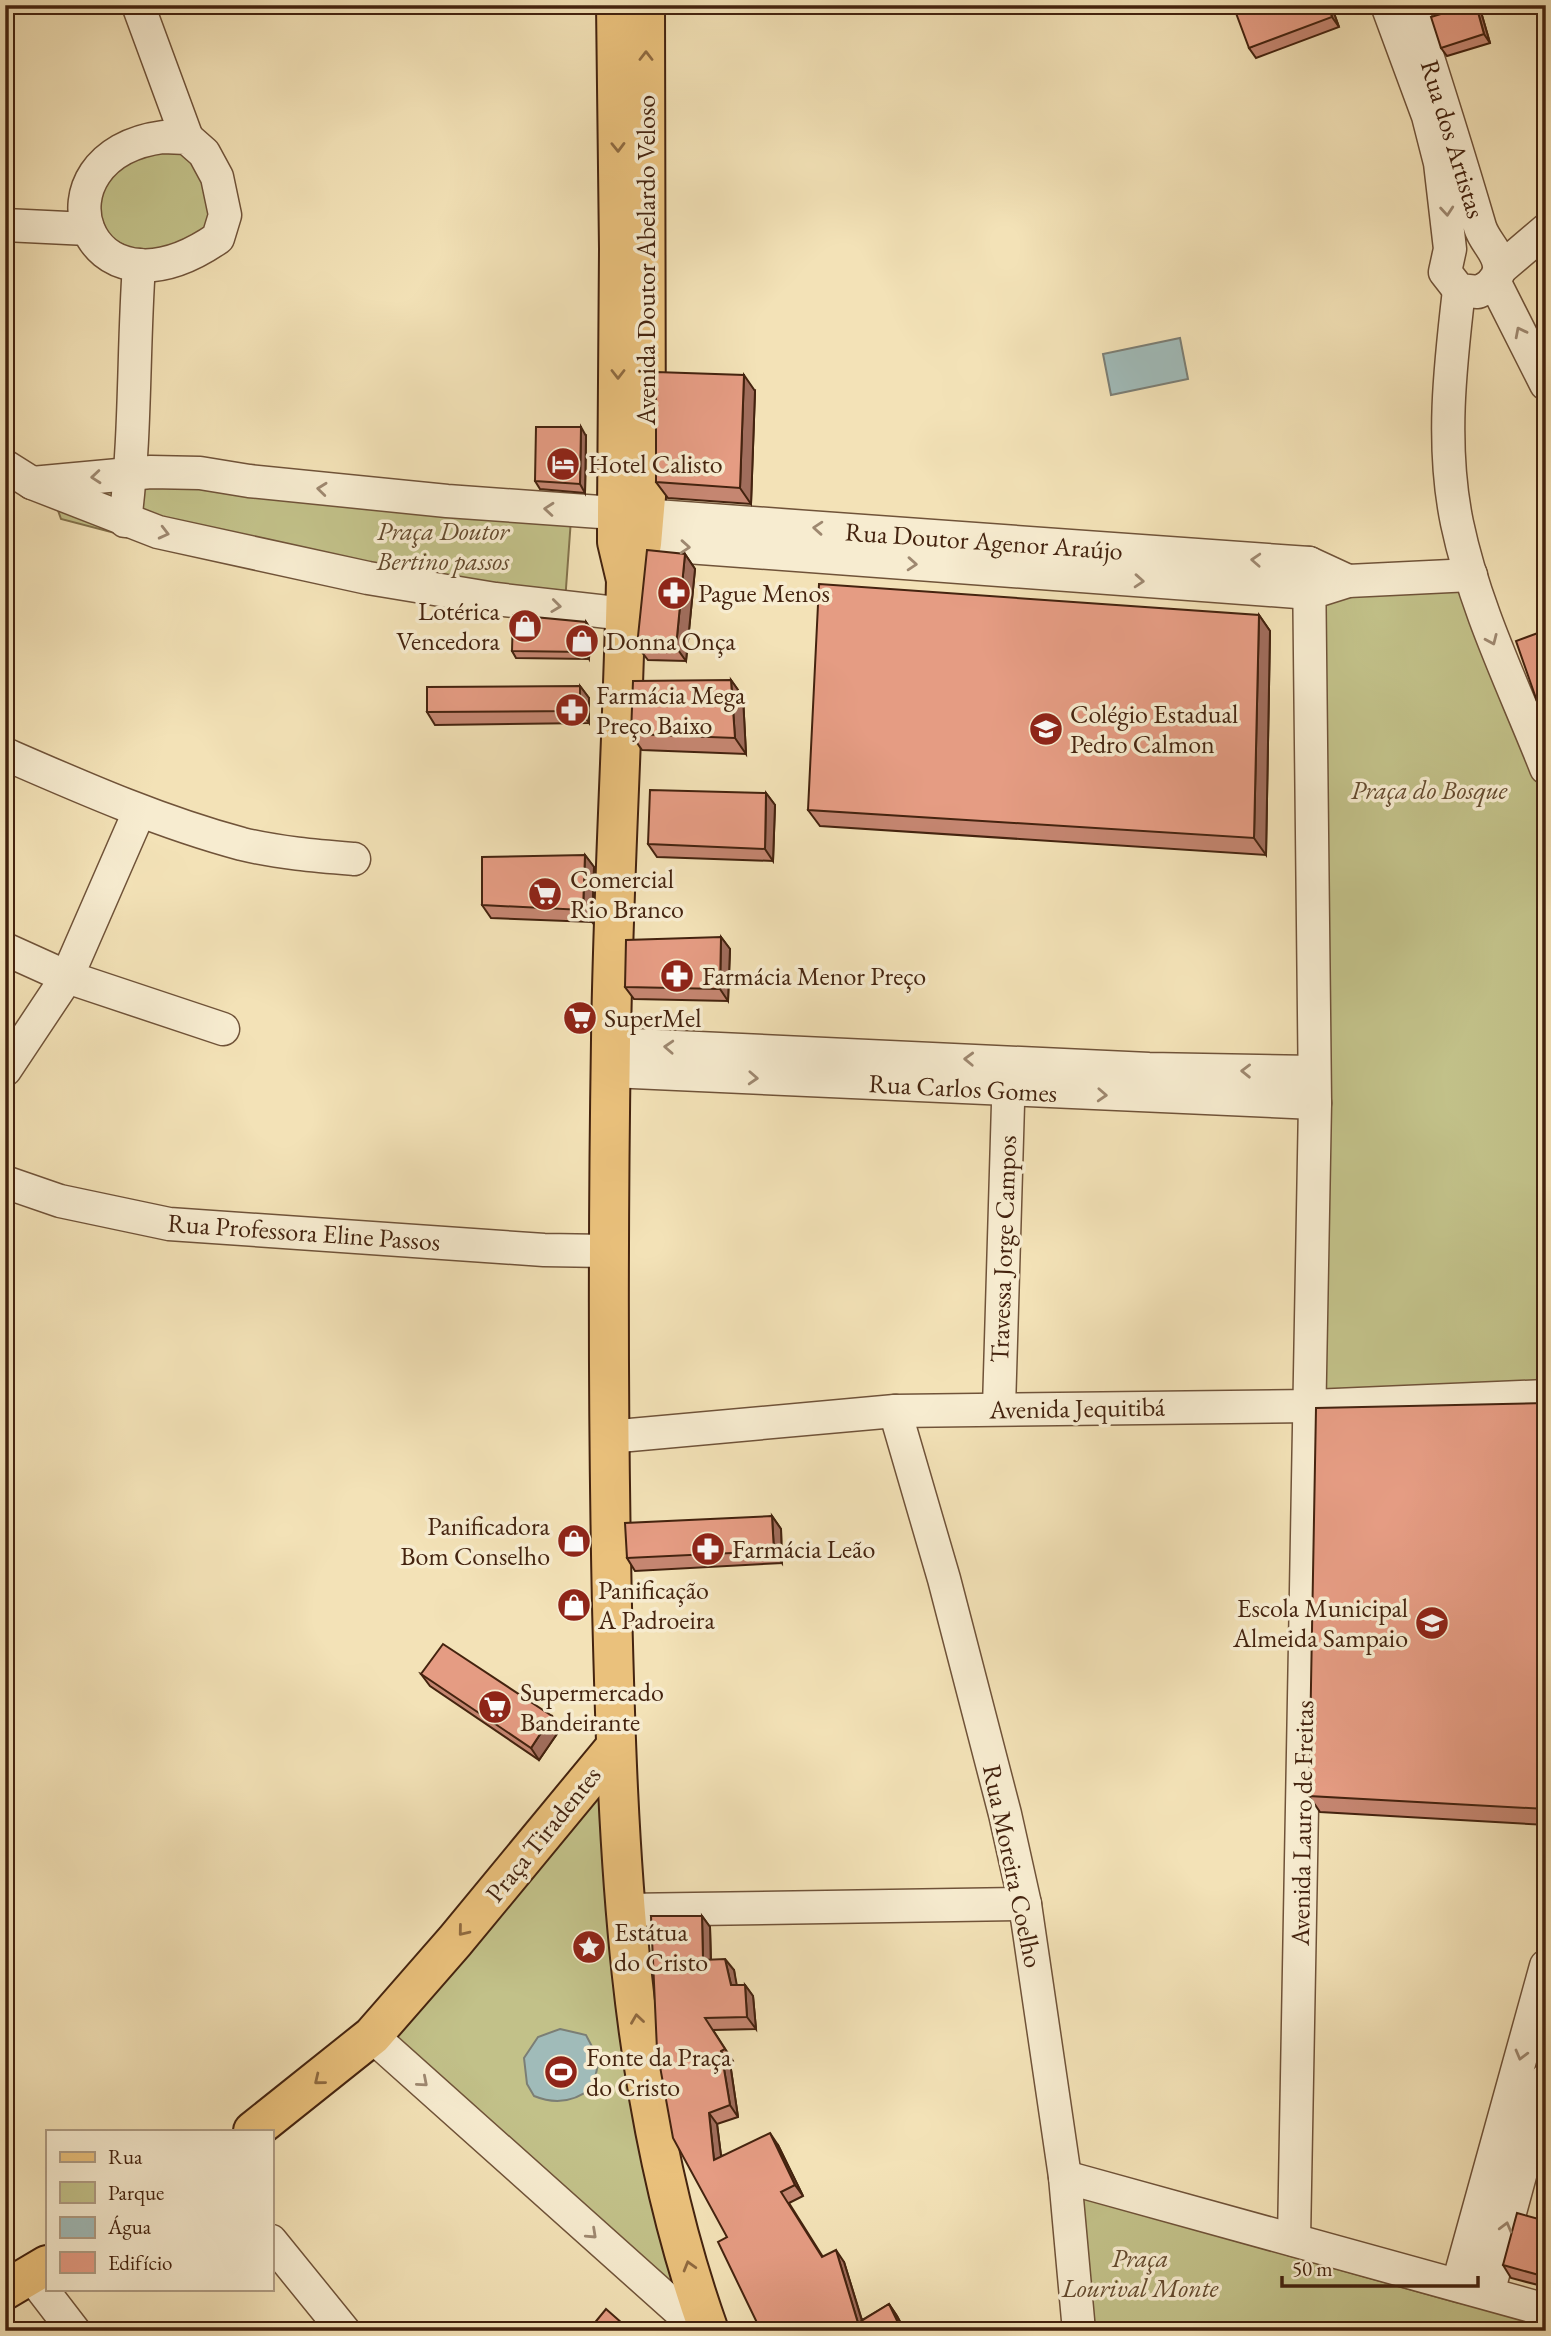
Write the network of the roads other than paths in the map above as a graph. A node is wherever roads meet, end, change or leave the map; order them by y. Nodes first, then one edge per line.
1 (138, 5) edge
2 (616, 5) edge
3 (645, 5) edge
4 (1387, 5) edge
5 (1411, 5) edge
6 (187, 138) junction
7 (5, 225) edge
8 (88, 229) junction
9 (1546, 230) edge
10 (1484, 242) junction
11 (632, 249) junction
12 (1450, 249) junction
13 (139, 265) junction
14 (1496, 275) junction
15 (1459, 290) junction
16 (1546, 384) edge
17 (5, 466) edge
18 (131, 474) junction
19 (32, 483) junction
20 (125, 521) junction
21 (630, 529) junction
22 (1471, 575) junction
23 (1310, 578) junction
24 (625, 597) junction
25 (5, 754) edge
26 (1546, 768) edge
27 (139, 811) junction
28 (354, 859) dead end
29 (5, 949) edge
30 (67, 977) junction
31 (223, 1030) dead end
32 (611, 1057) junction
33 (5, 1070) edge
34 (1009, 1076) junction
35 (1315, 1087) junction
36 (5, 1182) edge
37 (607, 1251) junction
38 (1546, 1396) edge
39 (1312, 1406) junction
40 (999, 1408) junction
41 (895, 1411) junction
42 (608, 1437) junction
43 (616, 1746) junction
44 (1025, 1904) junction
45 (625, 1910) junction
46 (1546, 1966) edge
47 (372, 2036) junction
48 (1533, 2090) edge
49 (254, 2130) edge
50 (1065, 2177) junction
51 (1294, 2239) junction
52 (273, 2243) edge
53 (28, 2277) edge
54 (1458, 2284) junction
55 (1488, 2293) junction
56 (1546, 2310) edge
57 (74, 2331) edge
58 (344, 2331) edge
59 (702, 2331) edge
60 (709, 2331) edge
61 (1079, 2331) edge

1 - 6 street
2 -> 11 main road, Avenida Doutor Abelardo Veloso
11 -> 3 main road, Avenida Doutor Abelardo Veloso
4 -> 12 street
5 - 10 street, Rua dos Artistas
6 - 8 street
6 - 13 street
7 - 8 street
8 - 13 street
9 - 14 street
10 - 12 street
10 - 14 street, Rua dos Artistas
11 - 21 main road, Avenida Doutor Abelardo Veloso
12 - 15 street
13 - 18 street
14 - 15 street
16 -> 14 street, Rua dos Artistas
15 - 22 street
17 - 19 street
18 -> 19 street, Rua Doutor Agenor Araújo
18 - 20 street
21 -> 18 street, Rua Doutor Agenor Araújo
19 - 20 street
20 -> 24 street
21 - 23 street, Rua Doutor Agenor Araújo
21 - 24 main road
22 - 23 street, Rua Doutor Agenor Araújo
22 -> 26 street
23 - 35 street
24 - 32 main road
25 - 27 street
27 - 28 street
27 - 30 street
29 - 30 street
30 - 31 street
30 - 33 street
32 - 34 street, Rua Carlos Gomes
32 - 37 main road
34 - 35 street, Rua Carlos Gomes
34 - 40 street, Travessa Jorge Campos
35 - 39 street
36 - 37 street, Rua Professora Eline Passos
37 - 42 main road
38 - 39 street, Avenida Jequitibá
39 - 40 street, Avenida Jequitibá
39 - 51 street, Avenida Lauro de Freitas
40 - 41 street, Avenida Jequitibá
41 - 42 street, Avenida Jequitibá
41 - 44 street, Rua Moreira Coelho
42 - 43 main road
43 - 45 main road, Praça Tiradentes
43 -> 47 main road, Praça Tiradentes
44 - 45 street
44 - 50 street, Rua Moreira Coelho
60 -> 45 main road, Praça Tiradentes
46 -> 48 street
47 -> 49 main road, Praça Tiradentes
47 -> 59 street
48 - 54 street
55 -> 48 street
50 - 51 street
50 - 61 street, Rua Moreira Coelho
51 - 54 street
52 - 58 street
53 - 57 street
54 - 55 street
55 - 56 street

